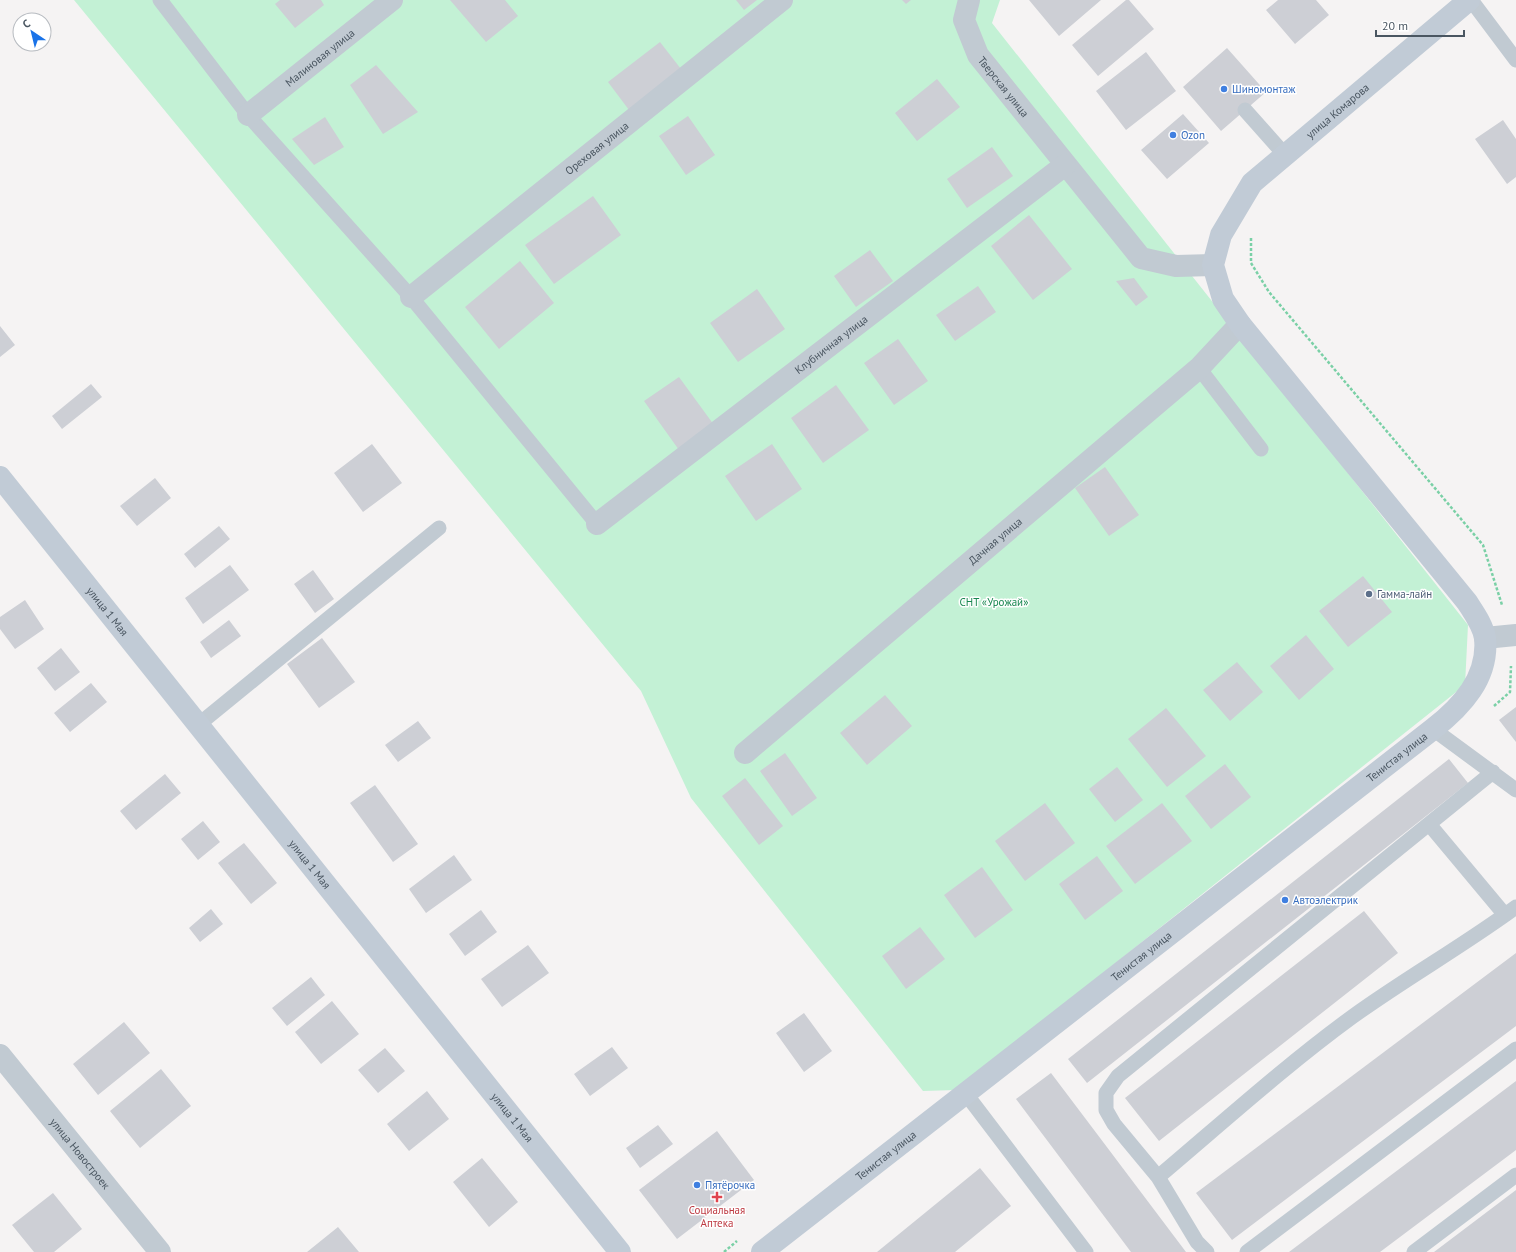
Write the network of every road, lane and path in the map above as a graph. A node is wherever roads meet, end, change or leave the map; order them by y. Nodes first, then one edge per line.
1 (160, 0) edge
2 (392, 0) edge
3 (782, 0) edge
4 (969, 0) edge
5 (1470, 0) edge
6 (1516, 60) edge
7 (1245, 110) dead end
8 (248, 115) junction
9 (1284, 155) junction
10 (1066, 165) junction
11 (1253, 232) dead end
12 (1213, 265) junction
13 (411, 297) junction
14 (1240, 324) junction
15 (1199, 368) junction
16 (1261, 449) dead end
17 (0, 477) edge
18 (597, 524) joint
19 (439, 528) dead end
20 (1514, 636) edge
21 (1485, 638) junction
22 (198, 725) junction
23 (1433, 730) junction
24 (745, 753) dead end
25 (1493, 772) junction
26 (1516, 790) edge
27 (1429, 824) junction
28 (1510, 911) edge
29 (1516, 1049) edge
30 (0, 1055) edge
31 (966, 1094) junction
32 (1516, 1175) edge
33 (1158, 1177) junction
34 (160, 1252) edge
35 (620, 1252) edge
36 (762, 1252) edge
37 (1086, 1252) edge
38 (1207, 1252) edge
39 (1248, 1252) edge
40 (1414, 1252) edge

1 - 8 lane
2 - 8 street, Малиновая улица
3 - 13 street, Ореховая улица
4 - 10 street, Тверская улица
5 - 6 lane
5 - 9 street, улица Комарова
7 - 9 lane
8 - 13 lane
9 - 12 street, улица Комарова
10 - 12 street, Тверская улица
10 - 18 street, Клубничная улица
11 - 20 path
12 - 14 street
13 - 18 lane
14 - 15 street, Дачная улица
14 - 21 street
15 - 16 lane
15 - 24 street, Дачная улица
17 - 22 street, улица 1 Мая
19 - 22 lane
20 - 21 street
21 - 23 street, Тенистая улица
22 - 35 street, улица 1 Мая
23 - 25 lane
23 - 31 street, Тенистая улица
25 - 26 lane
25 - 27 lane
27 - 28 lane
27 - 33 lane
28 - 33 lane
29 - 39 lane
30 - 34 street, улица Новостроек
31 - 36 street, Тенистая улица
31 - 37 lane
32 - 40 lane
33 - 38 lane

